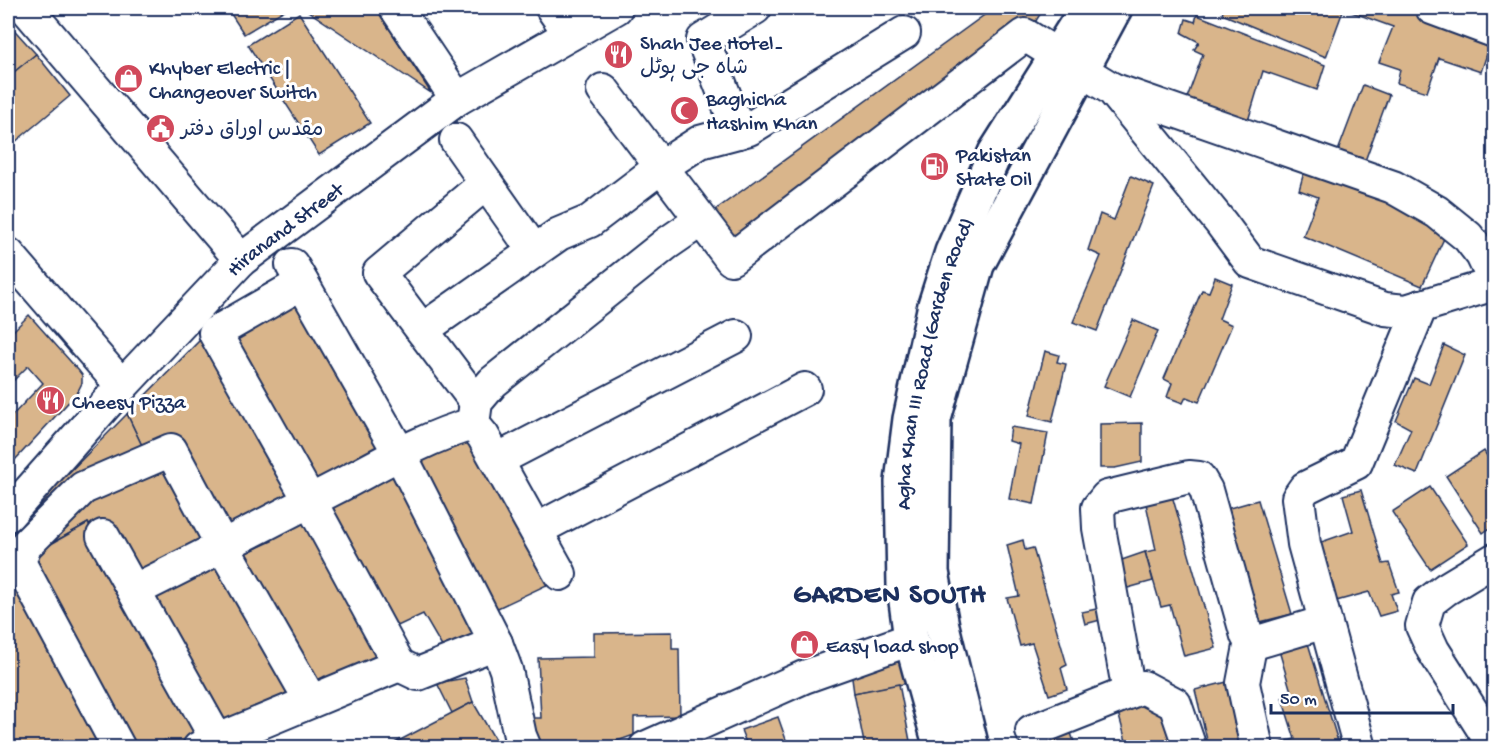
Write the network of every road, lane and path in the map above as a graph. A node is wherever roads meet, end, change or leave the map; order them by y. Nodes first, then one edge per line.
1 (26, 8) edge
2 (396, 8) edge
3 (552, 8) edge
4 (616, 8) edge
5 (755, 8) edge
6 (1087, 8) edge
7 (1115, 8) edge
8 (1432, 8) edge
9 (1494, 31) edge
10 (904, 33) dead end
11 (570, 34) junction
12 (1069, 62) junction
13 (1112, 89) junction
14 (603, 90) dead end
15 (457, 99) junction
16 (739, 132) junction
17 (456, 140) dead end
18 (661, 167) junction
19 (486, 183) junction
20 (702, 220) junction
21 (534, 251) junction
22 (8, 254) edge
23 (241, 260) junction
24 (1494, 282) edge
25 (1421, 306) junction
26 (422, 330) junction
27 (736, 336) dead end
28 (122, 386) junction
29 (805, 389) dead end
30 (474, 413) junction
31 (400, 454) junction
32 (497, 460) junction
33 (310, 501) junction
34 (8, 515) edge
35 (536, 530) junction
36 (103, 536) dead end
37 (223, 547) junction
38 (1494, 560) edge
39 (13, 565) edge
40 (560, 574) dead end
41 (135, 590) junction
42 (1325, 622) junction
43 (911, 639) junction
44 (1251, 640) junction
45 (496, 643) junction
46 (399, 665) junction
47 (1129, 692) junction
48 (311, 701) junction
49 (1032, 730) dead end
50 (208, 744) edge
51 (1494, 746) edge
52 (119, 747) edge
53 (525, 747) edge
54 (645, 747) edge
55 (941, 747) edge
56 (972, 747) edge
57 (1190, 747) edge
58 (1257, 747) edge
59 (1360, 747) edge

1 - 23 street
2 - 15 street
3 - 11 street
4 - 11 street, Hiranand Street
5 - 16 street
6 - 12 main road, Agha Khan III Road (Garden Road)
7 - 12 main road, Agha Khan III Road (Garden Road)
8 - 9 street
10 - 16 street
11 - 15 street, Hiranand Street
12 - 13 street
12 - 20 street
12 - 43 main road, Agha Khan III Road (Garden Road)
12 - 56 main road, Agha Khan III Road (Garden Road)
13 - 24 street
13 - 25 street
14 - 18 street
15 - 23 street, Hiranand Street
16 - 18 street
17 - 19 street
18 - 20 street
18 - 21 street
19 - 21 street
19 - 26 street
20 - 30 street
21 - 26 street
22 - 28 street
23 - 28 street, Hiranand Street
24 - 25 street
25 - 42 street
26 - 30 street
27 - 32 street
28 - 34 street, Hiranand Street
29 - 35 street
30 - 31 street
30 - 32 street
31 - 33 street
31 - 33 street
31 - 45 street
32 - 35 street
33 - 37 street
33 - 46 street
35 - 40 street
36 - 41 street
37 - 39 street
37 - 41 street
37 - 48 street
38 - 51 street
39 - 52 street
41 - 50 street
42 - 44 street
42 - 59 street
43 - 54 street
43 - 55 main road, Agha Khan III Road (Garden Road)
44 - 47 street
44 - 58 street
45 - 46 street
45 - 53 street
46 - 48 street
47 - 49 street
47 - 57 street
48 - 50 street

